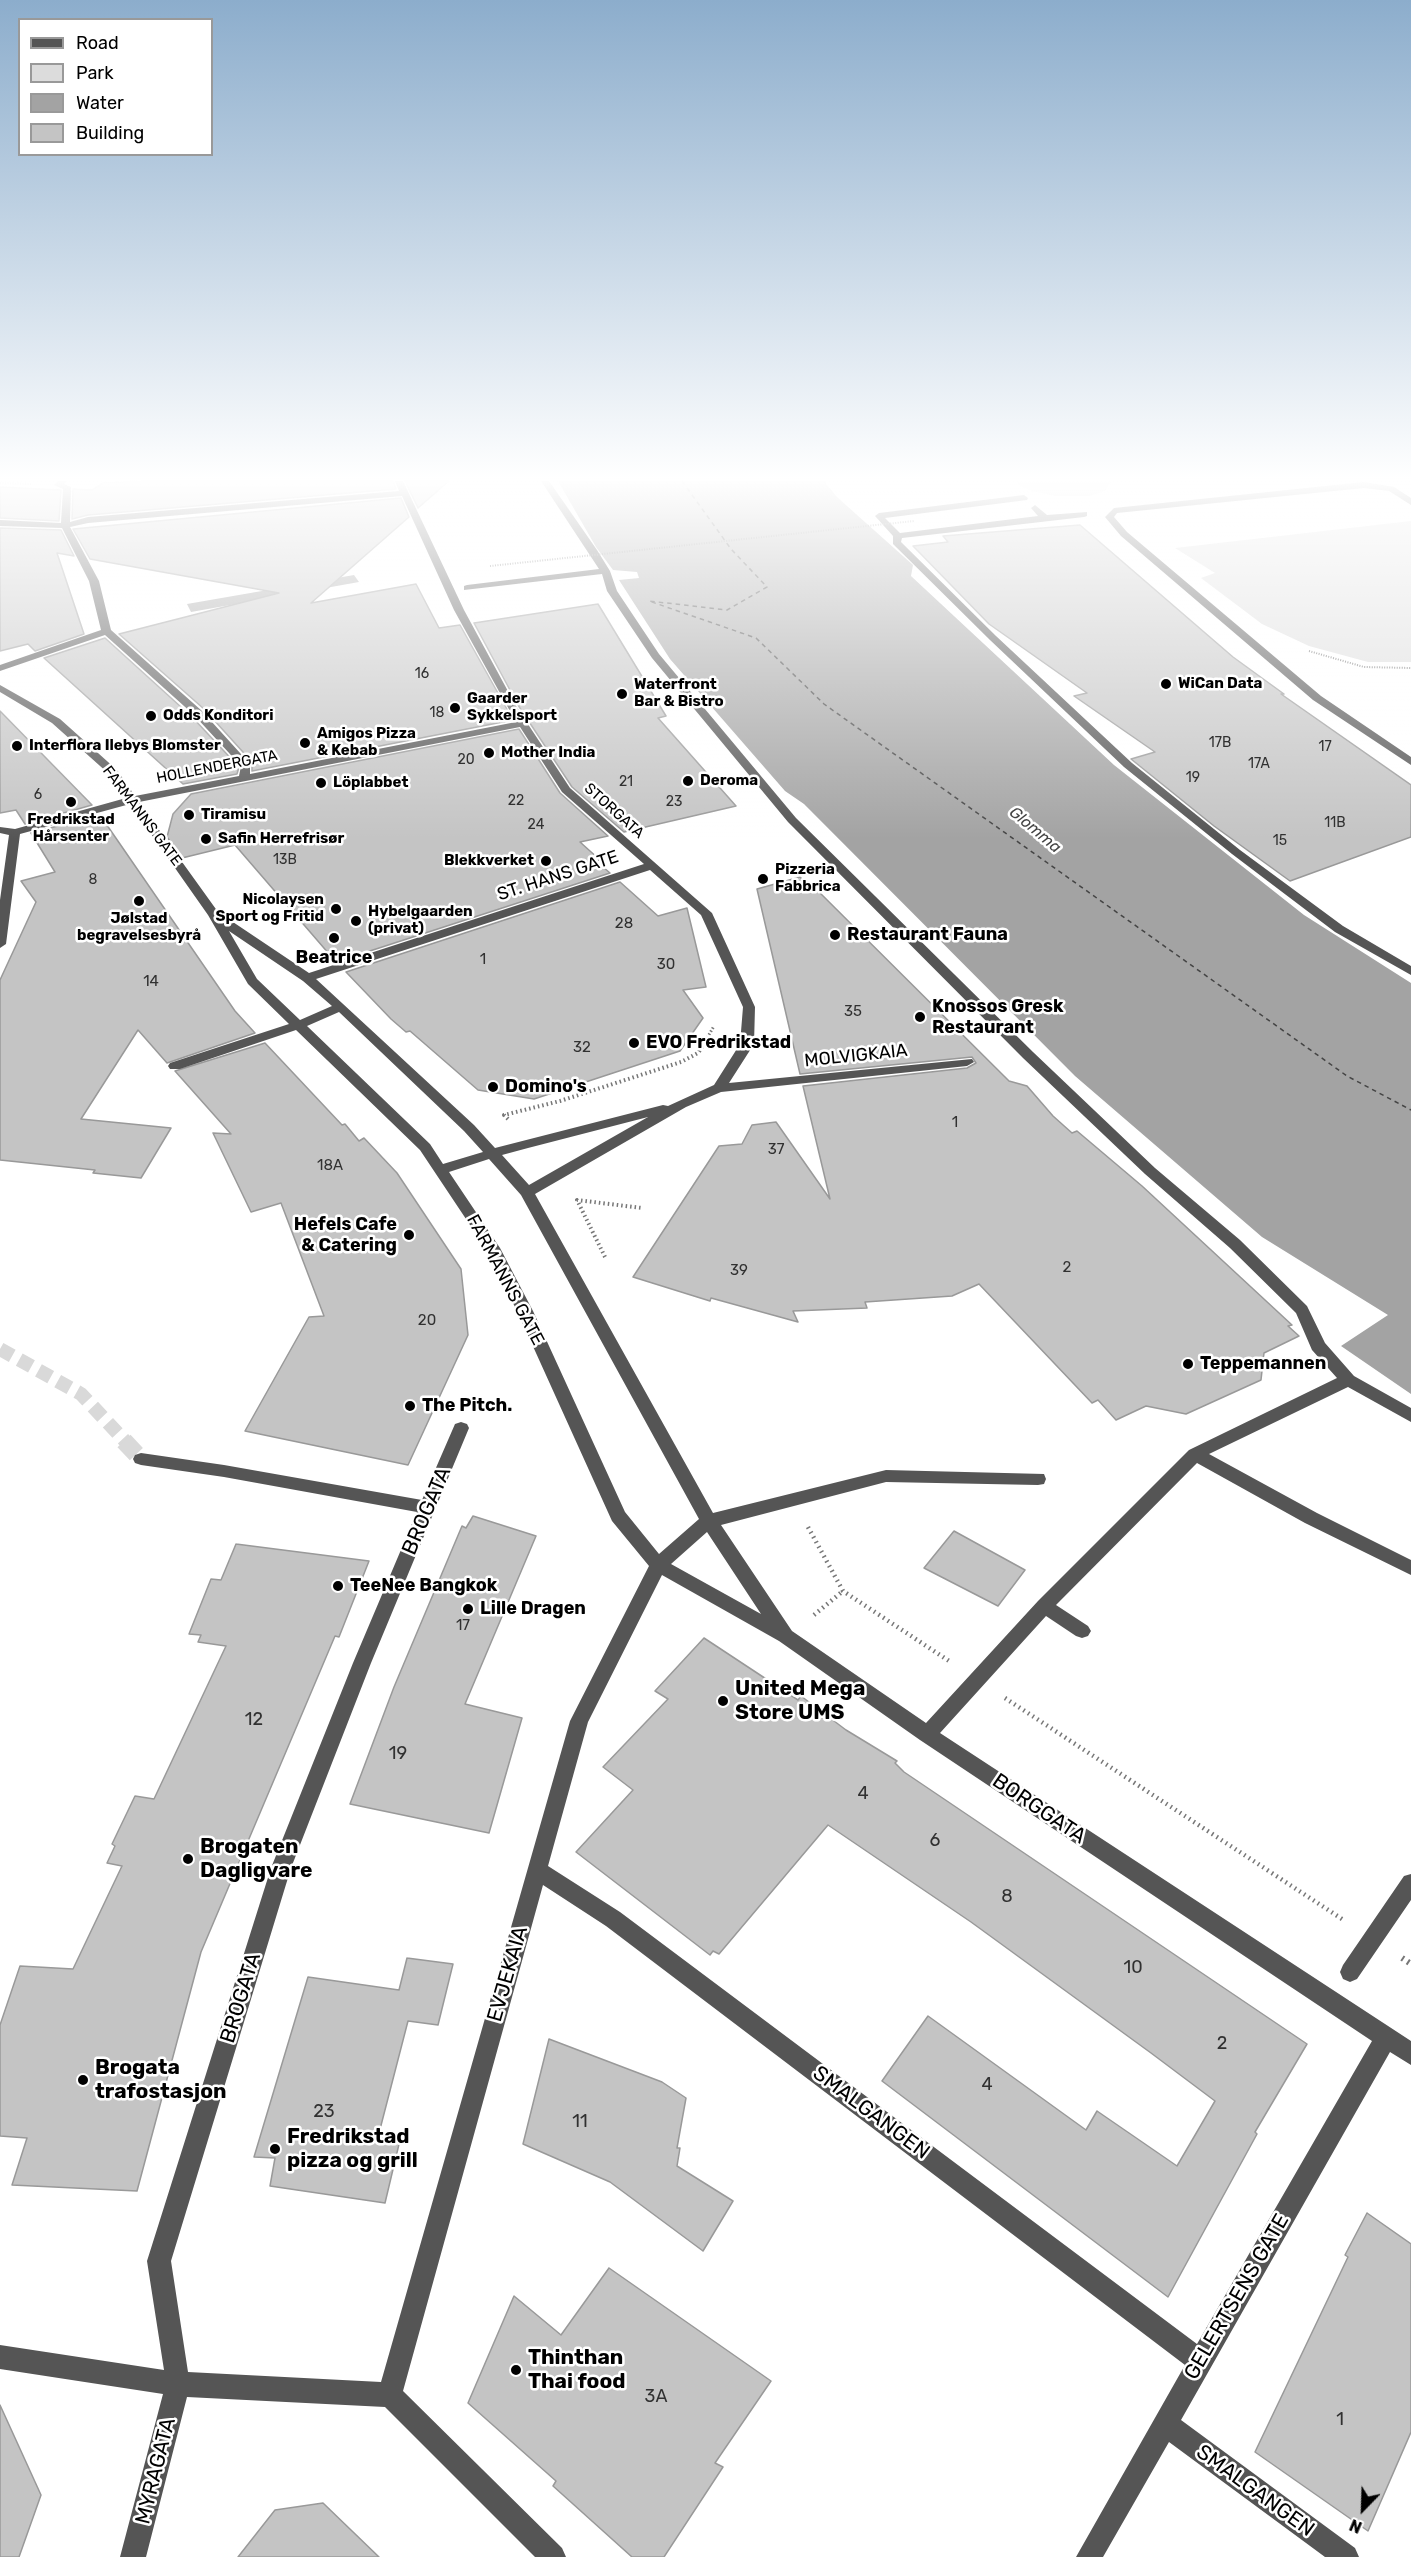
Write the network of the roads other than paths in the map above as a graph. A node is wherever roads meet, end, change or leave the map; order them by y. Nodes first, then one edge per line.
1 (99, 600) edge
2 (454, 600) edge
3 (618, 600) edge
4 (955, 600) edge
5 (1203, 600) edge
6 (106, 631) junction
7 (0, 668) edge
8 (0, 688) edge
9 (521, 724) junction
10 (1394, 749) junction
11 (1411, 755) edge
12 (1411, 762) edge
13 (244, 777) junction
14 (131, 800) junction
15 (0, 830) edge
16 (15, 832) junction
17 (650, 866) junction
18 (214, 915) junction
19 (0, 944) edge
20 (1411, 971) edge
21 (307, 978) junction
22 (341, 1007) junction
23 (299, 1025) junction
24 (967, 1062) dead end
25 (175, 1066) dead end
26 (719, 1088) junction
27 (681, 1104) junction
28 (494, 1153) junction
29 (442, 1169) junction
30 (527, 1192) junction
31 (1348, 1380) junction
32 (1411, 1416) edge
33 (461, 1428) dead end
34 (1196, 1454) junction
35 (141, 1459) tunnel mouth
36 (1038, 1479) dead end
37 (429, 1508) junction
38 (709, 1521) junction
39 (658, 1564) junction
40 (1411, 1568) edge
41 (1044, 1606) junction
42 (1082, 1632) dead end
43 (786, 1636) junction
44 (927, 1734) junction
45 (538, 1870) junction
46 (1411, 1883) edge
47 (1350, 1972) dead end
48 (1386, 2038) junction
49 (1411, 2054) edge
50 (0, 2358) edge
51 (1201, 2362) junction
52 (178, 2384) junction
53 (390, 2395) junction
54 (1165, 2424) junction
55 (133, 2557) edge
56 (553, 2557) edge
57 (1089, 2557) edge
58 (1346, 2557) edge

1 - 6 street
2 - 9 street, STORGATA
3 - 31 street
4 - 20 street
5 - 10 street
6 - 7 street
6 - 13 street
8 - 14 street, FARMANNS GATE
9 - 13 street, HOLLENDERGATA
9 - 17 street, STORGATA
10 - 11 street
10 - 12 street
13 - 14 street, HOLLENDERGATA
14 - 16 street, HOLLENDERGATA
14 - 18 street, FARMANNS GATE
15 - 16 street
16 - 19 street
17 - 21 street, ST. HANS GATE
17 - 26 street, STORGATA
18 - 21 street, FARMANNS GATE
18 - 23 street, FARMANNS GATE
21 - 22 street, FARMANNS GATE
22 - 23 street
22 - 28 street, FARMANNS GATE
23 - 25 street
23 - 29 street, FARMANNS GATE
24 - 26 street, MOLVIGKAIA
26 - 27 street, MOLVIGKAIA
27 - 28 street, MOLVIGKAIA
27 - 30 street, MOLVIGKAIA
28 - 29 street, MOLVIGKAIA
28 - 30 street, FARMANNS GATE
29 - 39 street, FARMANNS GATE
30 - 38 street, FARMANNS GATE
31 - 32 street
31 - 34 street
33 - 37 street, BROGATA
34 - 40 street
34 - 41 street
35 - 37 street
36 - 38 street
37 - 52 street, BROGATA
38 - 39 street
38 - 43 street, BORGGATA
39 - 43 street, FARMANNS GATE
39 - 45 street, EVJEKAIA
41 - 42 street
41 - 44 street
43 - 44 street, BORGGATA
44 - 48 street, BORGGATA
45 - 51 street, SMALGANGEN
45 - 53 street, EVJEKAIA
46 - 47 street
48 - 49 street, BORGGATA
48 - 51 street, GELERTSENS GATE
50 - 52 street
51 - 54 street, GELERTSENS GATE
52 - 53 street
52 - 55 street, MYRAGATA
53 - 56 street
54 - 57 street, GELERTSENS GATE
54 - 58 street, SMALGANGEN

